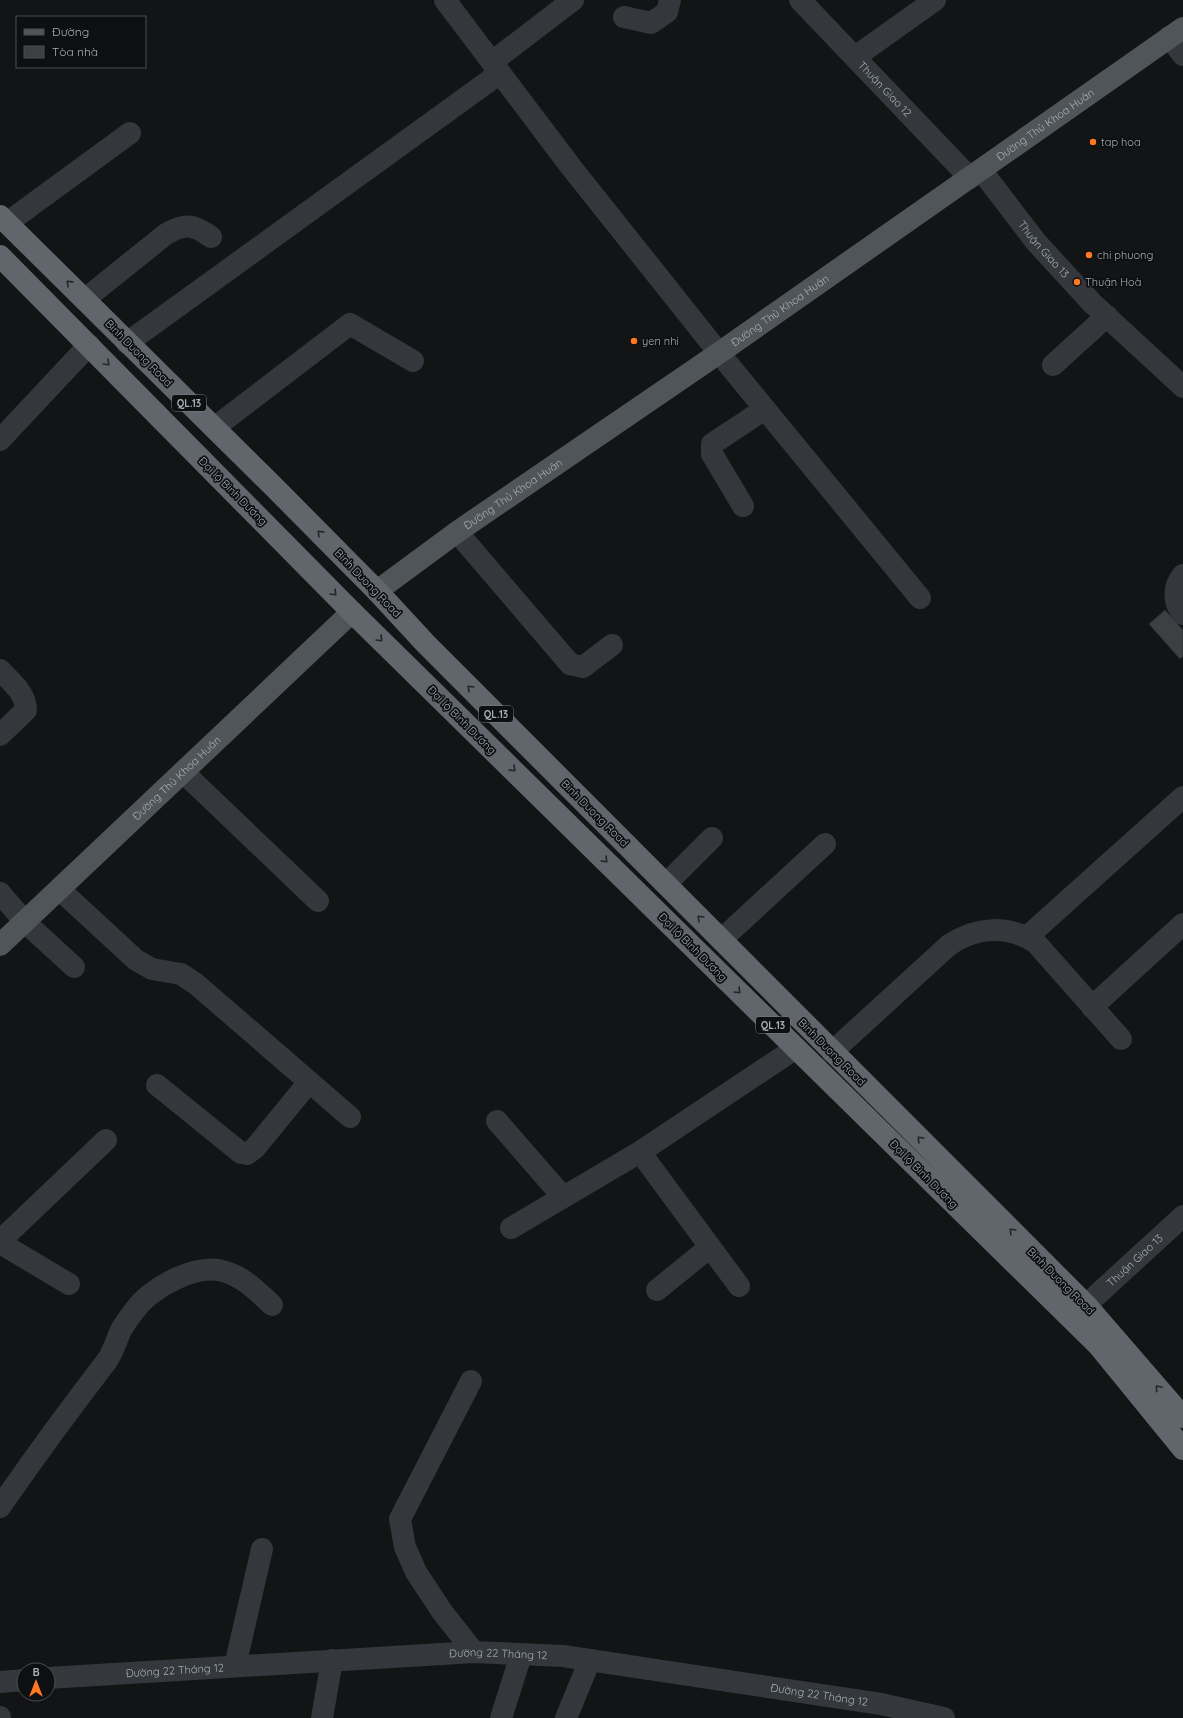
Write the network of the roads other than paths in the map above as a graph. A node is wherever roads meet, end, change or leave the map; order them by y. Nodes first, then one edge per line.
1 (445, 0) edge
2 (573, 0) edge
3 (670, 0) edge
4 (800, 0) edge
5 (935, 0) edge
6 (624, 17) dead end
7 (1176, 33) edge
8 (1183, 55) edge
9 (854, 57) junction
10 (496, 68) junction
11 (130, 133) dead end
12 (975, 174) junction
13 (3, 220) edge
14 (211, 237) dead end
15 (0, 256) edge
16 (85, 299) junction
17 (1107, 316) junction
18 (127, 343) junction
19 (89, 345) junction
20 (719, 353) junction
21 (413, 361) dead end
22 (1053, 365) dead end
23 (1183, 387) edge
24 (765, 409) junction
25 (214, 428) junction
26 (0, 440) edge
27 (743, 506) dead end
28 (457, 532) junction
29 (1183, 574) edge
30 (377, 591) junction
31 (920, 598) dead end
32 (352, 612) junction
33 (1183, 614) edge
34 (612, 645) dead end
35 (0, 670) edge
36 (0, 735) edge
37 (183, 772) junction
38 (1183, 797) edge
39 (712, 838) dead end
40 (825, 844) dead end
41 (666, 884) junction
42 (59, 889) junction
43 (0, 893) edge
44 (318, 902) dead end
45 (25, 922) junction
46 (1183, 924) edge
47 (1027, 937) junction
48 (721, 940) junction
49 (0, 945) edge
50 (74, 967) dead end
51 (1092, 1007) junction
52 (1121, 1038) dead end
53 (796, 1048) junction
54 (832, 1052) junction
55 (309, 1082) junction
56 (157, 1085) dead end
57 (350, 1117) dead end
58 (497, 1121) dead end
59 (106, 1140) dead end
60 (640, 1152) junction
61 (563, 1197) junction
62 (1183, 1216) edge
63 (510, 1228) dead end
64 (0, 1242) edge
65 (710, 1247) junction
66 (69, 1284) dead end
67 (739, 1286) dead end
68 (658, 1290) dead end
69 (272, 1306) dead end
70 (1086, 1306) junction
71 (471, 1381) dead end
72 (1183, 1417) edge
73 (1183, 1449) edge
74 (0, 1507) edge
75 (262, 1549) dead end
76 (474, 1652) junction
77 (522, 1655) junction
78 (332, 1660) junction
79 (590, 1660) junction
80 (236, 1666) junction
81 (56, 1677) edge
82 (16, 1681) edge
83 (0, 1682) edge
84 (878, 1711) edge
85 (322, 1718) edge
86 (501, 1718) edge
87 (566, 1718) edge
88 (944, 1718) edge

1 - 10 street
2 - 10 street
3 - 6 street
4 - 9 street, Thuận Giao 12
5 - 9 street
7 - 8 street
7 - 12 main road, Đường Thủ Khoa Huân
9 - 12 street, Thuận Giao 12
10 - 18 street
10 - 20 street
11 - 13 street
12 - 17 street, Thuận Giao 13
12 - 20 main road, Đường Thủ Khoa Huân
16 -> 13 highway, Binh Duong Road / QL.13
14 - 16 street
15 - 19 highway, QL.13
16 - 18 highway, Binh Duong Road / QL.13
17 - 22 street
17 - 23 street, Thuận Giao 13
18 - 25 highway, Binh Duong Road / QL.13
19 - 26 street
19 -> 32 highway, QL.13
20 - 24 street
20 - 28 main road, Đường Thủ Khoa Huân
21 - 25 street
24 - 27 street
24 - 31 street
30 -> 25 highway, Binh Duong Road / QL.13
28 - 30 main road, Đường Thủ Khoa Huân
28 - 34 street
29 - 33 street
30 - 32 highway
41 -> 30 highway, Binh Duong Road / QL.13
32 - 37 main road, Đường Thủ Khoa Huân
32 -> 53 highway, Đại lộ Bình Dương / QL.13
35 - 36 street
37 - 42 main road, Đường Thủ Khoa Huân
37 - 44 street
38 - 47 street
39 - 41 street
40 - 48 street
48 -> 41 highway, Binh Duong Road / QL.13
42 - 45 main road, Đường Thủ Khoa Huân
42 - 55 street
43 - 45 street
45 - 49 main road, Đường Thủ Khoa Huân
45 - 50 street
46 - 51 street
47 - 51 street
47 - 54 street
48 - 54 highway, Binh Duong Road / QL.13
51 - 52 street
53 - 60 street
53 - 73 highway, Đại lộ Bình Dương / QL.13
70 -> 54 highway, Binh Duong Road / QL.13
55 - 56 street
55 - 57 street
58 - 61 street
59 - 64 street
60 - 61 street
60 - 65 street
61 - 63 street
62 - 70 street, Thuận Giao 13
64 - 66 street
65 - 67 street
65 - 68 street
69 - 74 street
72 -> 70 highway, Binh Duong Road / QL.13
71 - 76 street
75 - 80 street
76 - 77 street, Đường 22 Tháng 12
76 - 78 street, Đường 22 Tháng 12
77 - 79 street, Đường 22 Tháng 12
77 - 86 street
78 - 80 street, Đường 22 Tháng 12
78 - 85 street
79 - 84 street, Đường 22 Tháng 12
79 - 87 street
80 - 81 street, Đường 22 Tháng 12
82 - 83 street
84 - 88 street, Đường 22 Tháng 12

